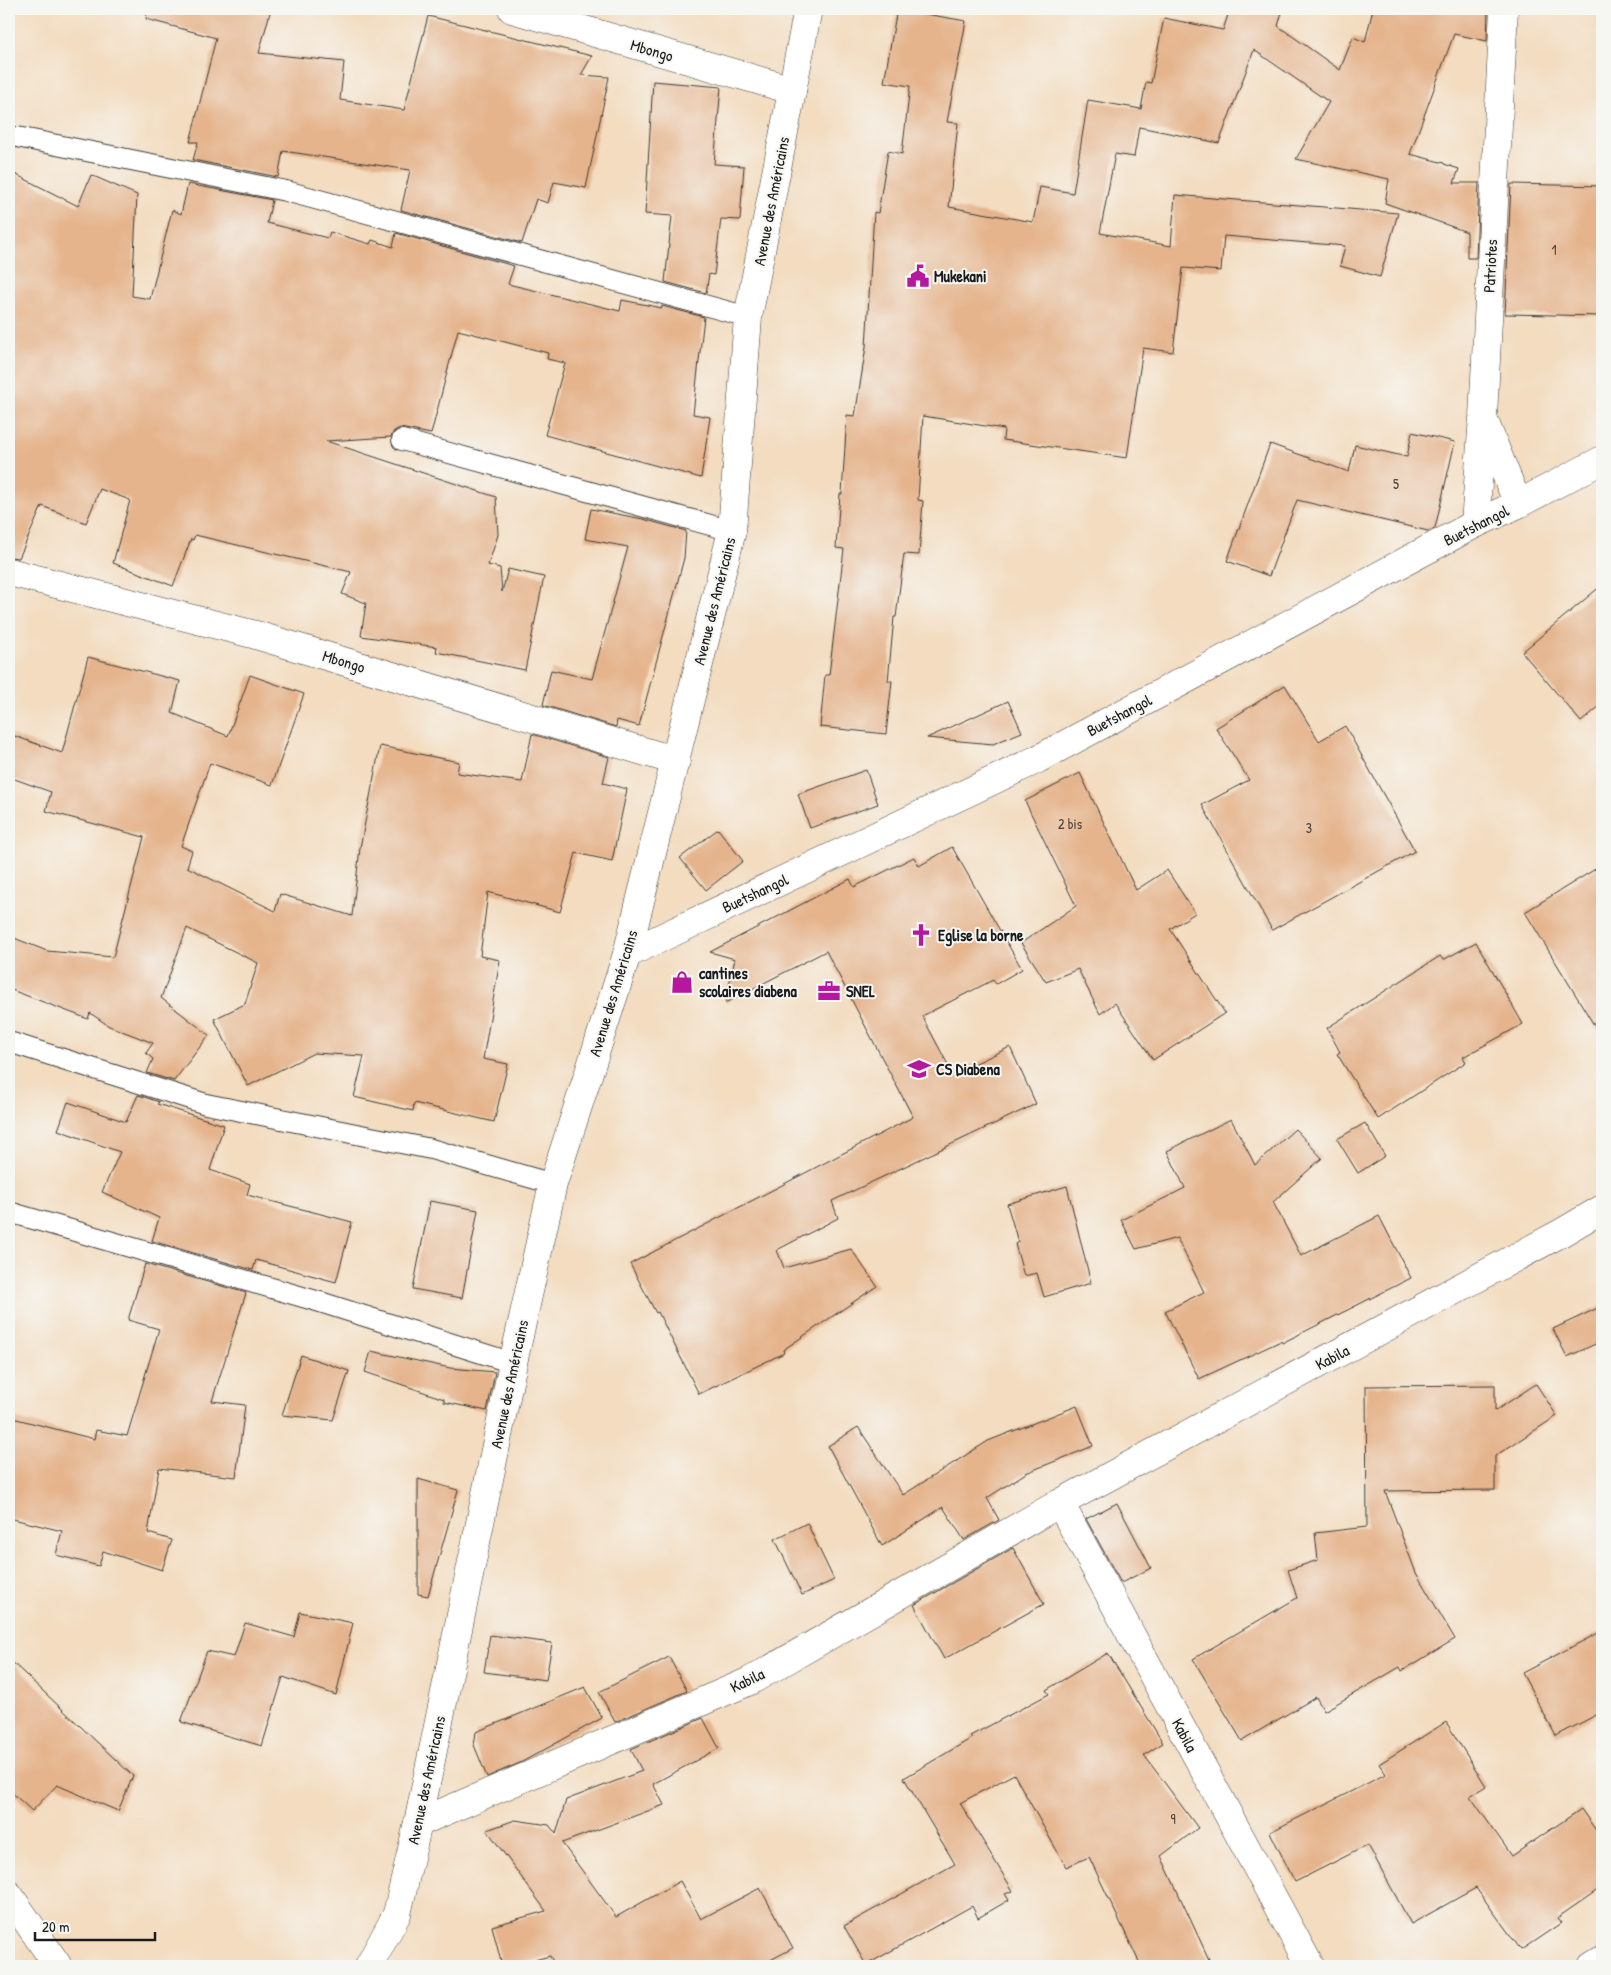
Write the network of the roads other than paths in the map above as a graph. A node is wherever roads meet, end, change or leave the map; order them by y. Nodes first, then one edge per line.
1 (512, 9) edge
2 (808, 9) edge
3 (1504, 9) edge
4 (792, 90) junction
5 (17, 138) dead end
6 (748, 317) junction
7 (1483, 417) junction
8 (402, 440) dead end
9 (1602, 460) edge
10 (1518, 504) junction
11 (1475, 524) junction
12 (732, 531) junction
13 (9, 572) edge
14 (676, 761) junction
15 (627, 954) junction
16 (9, 1042) edge
17 (553, 1184) junction
18 (1602, 1209) edge
19 (9, 1212) edge
20 (513, 1363) junction
21 (1060, 1503) junction
22 (418, 1823) junction
23 (9, 1895) edge
24 (1602, 1960) edge
25 (58, 1966) edge
26 (369, 1966) edge
27 (1310, 1966) edge
28 (1592, 1966) edge

1 - 4 street, Mbongo
2 - 4 street, Avenue des Américains
3 - 7 street, Patriotes
4 - 6 street, Avenue des Américains
5 - 6 lane
6 - 12 street, Avenue des Américains
7 - 10 street
7 - 11 street, Patriotes
8 - 12 lane
9 - 10 street, Buetshangol
10 - 11 street, Buetshangol
11 - 15 street, Buetshangol
12 - 14 street, Avenue des Américains
13 - 14 street, Mbongo
14 - 15 street, Avenue des Américains
15 - 17 street, Avenue des Américains
16 - 17 lane
17 - 20 street, Avenue des Américains
18 - 21 street, Kabila
19 - 20 lane
20 - 22 street, Avenue des Américains
21 - 22 street, Kabila
21 - 27 street, Kabila
22 - 26 street, Avenue des Américains
23 - 25 street
24 - 28 street

